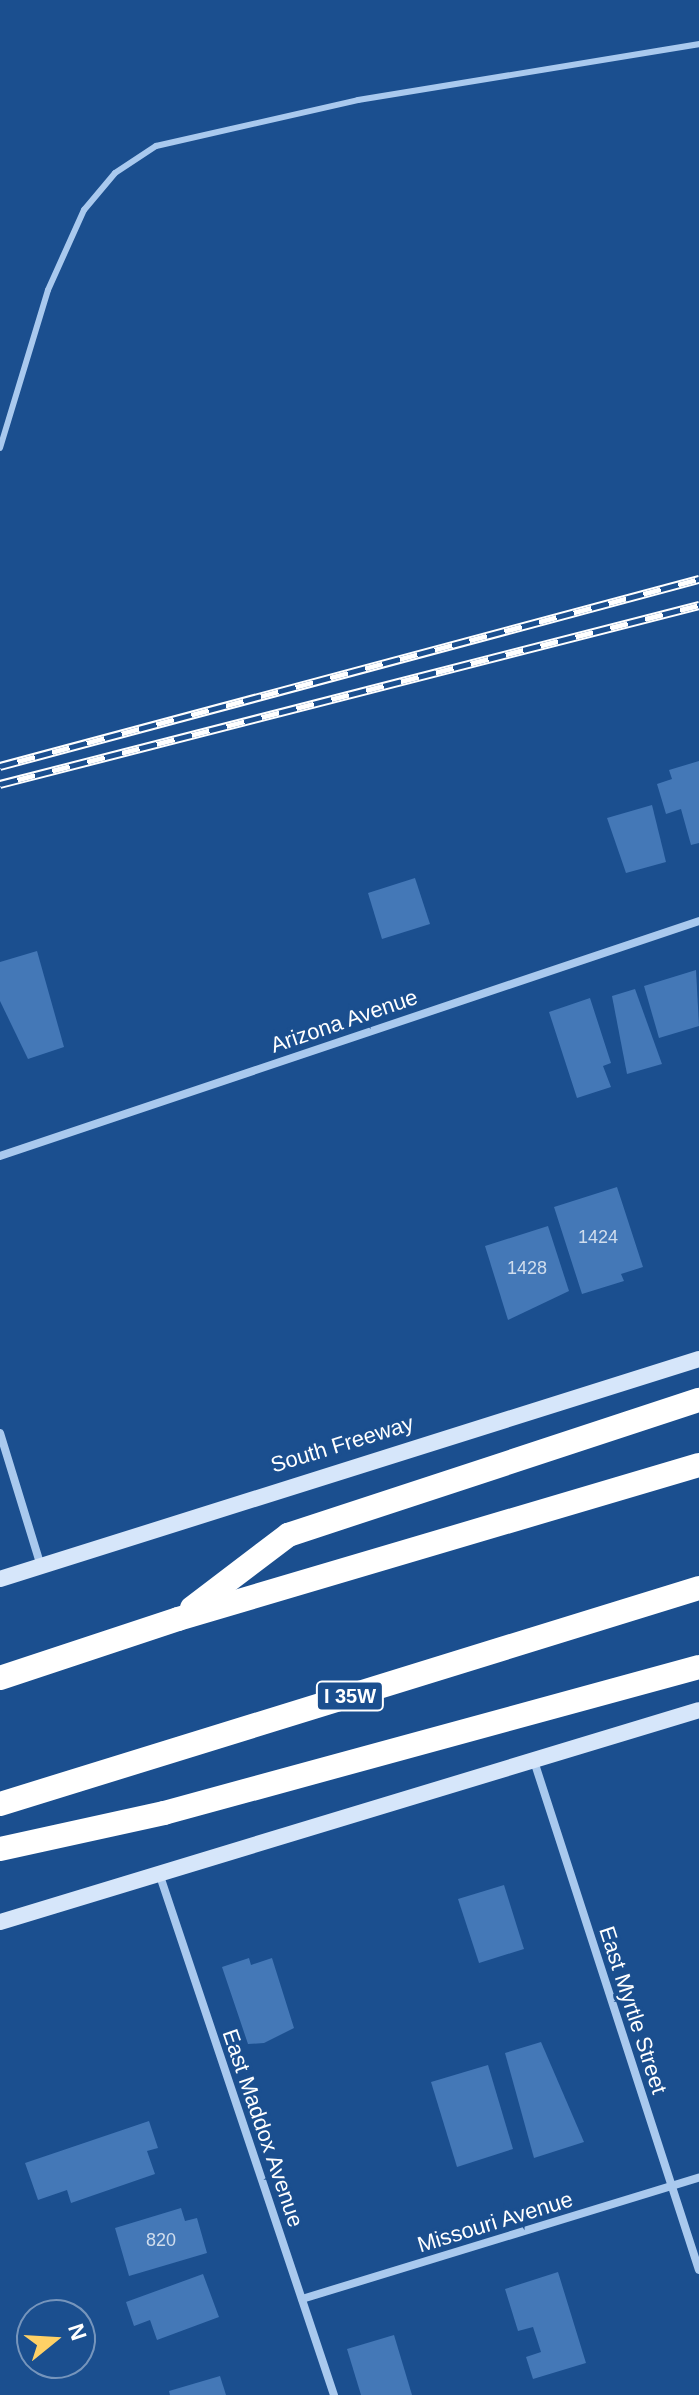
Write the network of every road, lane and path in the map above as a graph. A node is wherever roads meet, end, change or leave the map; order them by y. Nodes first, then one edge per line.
1 (699, 44) edge
2 (0, 448) edge
3 (699, 921) edge
4 (0, 1156) edge
5 (699, 1359) edge
6 (699, 1400) edge
7 (0, 1433) edge
8 (699, 1465) edge
9 (41, 1566) junction
10 (0, 1579) edge
11 (699, 1588) edge
12 (178, 1619) junction
13 (699, 1667) edge
14 (0, 1678) edge
15 (699, 1710) edge
16 (534, 1760) junction
17 (0, 1804) edge
18 (0, 1849) edge
19 (158, 1873) junction
20 (0, 1922) edge
21 (699, 2178) edge
22 (672, 2187) junction
23 (699, 2270) edge
24 (302, 2299) junction
25 (334, 2395) edge

1 - 2 lane
3 - 4 street, Arizona Avenue
5 - 9 main road, South Freeway
6 - 12 highway
7 - 9 street
8 - 12 highway
9 - 10 main road, South Freeway
11 - 17 highway, I 35W
12 - 14 highway
13 - 18 highway
15 - 16 main road
16 - 19 main road
16 - 22 street, East Myrtle Street
19 - 20 main road
19 - 24 street, East Maddox Avenue
21 - 22 street, Missouri Avenue
22 - 23 street, East Myrtle Street
22 - 24 street, Missouri Avenue
24 - 25 street, East Maddox Avenue

